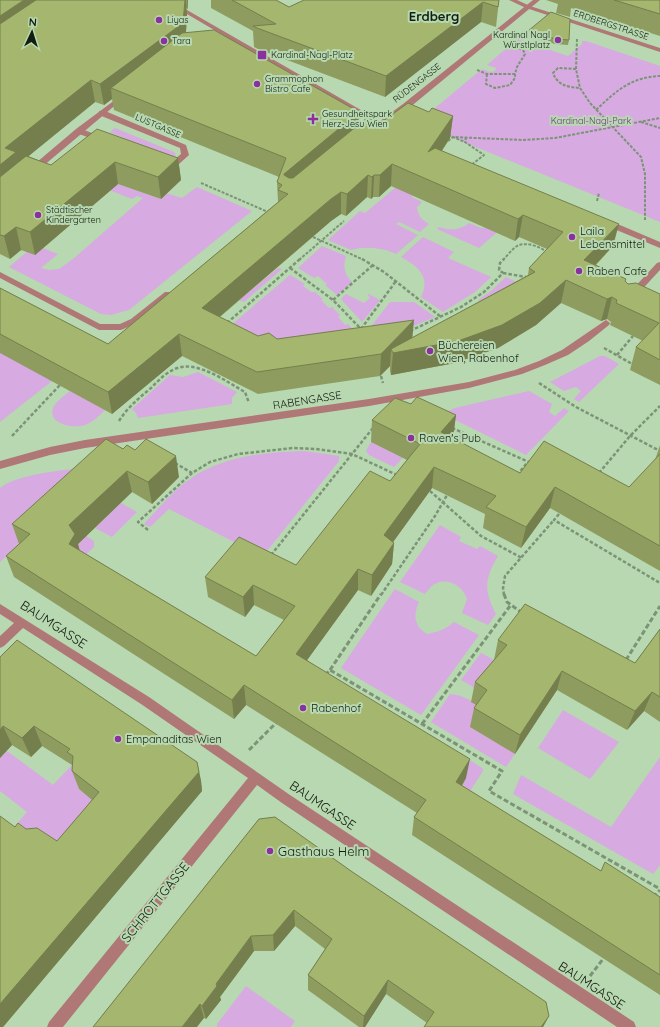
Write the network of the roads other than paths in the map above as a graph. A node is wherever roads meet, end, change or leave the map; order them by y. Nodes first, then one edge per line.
1 (512, 0) edge
2 (537, 0) edge
3 (528, 7) junction
4 (178, 8) edge
5 (660, 50) edge
6 (131, 90) edge
7 (102, 113) junction
8 (379, 123) junction
9 (79, 131) junction
10 (362, 138) edge
11 (108, 141) edge
12 (158, 160) edge
13 (28, 174) edge
14 (596, 218) edge
15 (660, 245) edge
16 (660, 265) edge
17 (0, 275) edge
18 (178, 287) edge
19 (625, 303) edge
20 (606, 323) edge
21 (0, 465) edge
22 (0, 608) edge
23 (22, 622) junction
24 (0, 643) edge
25 (256, 777) junction
26 (626, 1026) edge
27 (54, 1027) edge

1 - 3 street, ERDBERGSTRASSE
2 - 3 street, RÜDENGASSE
3 - 5 street, ERDBERGSTRASSE
3 - 8 street, RÜDENGASSE
4 - 8 street
6 - 7 street
7 - 9 street
7 - 12 street, LUSTGASSE
8 - 10 street, RÜDENGASSE
9 - 11 street
9 - 13 street
14 - 15 street
16 - 19 street
17 - 18 street
20 - 21 street, RABENGASSE
22 - 23 street, BAUMGASSE
23 - 24 street
23 - 25 street, BAUMGASSE
25 - 26 street, BAUMGASSE
25 - 27 street, SCHROTTGASSE

